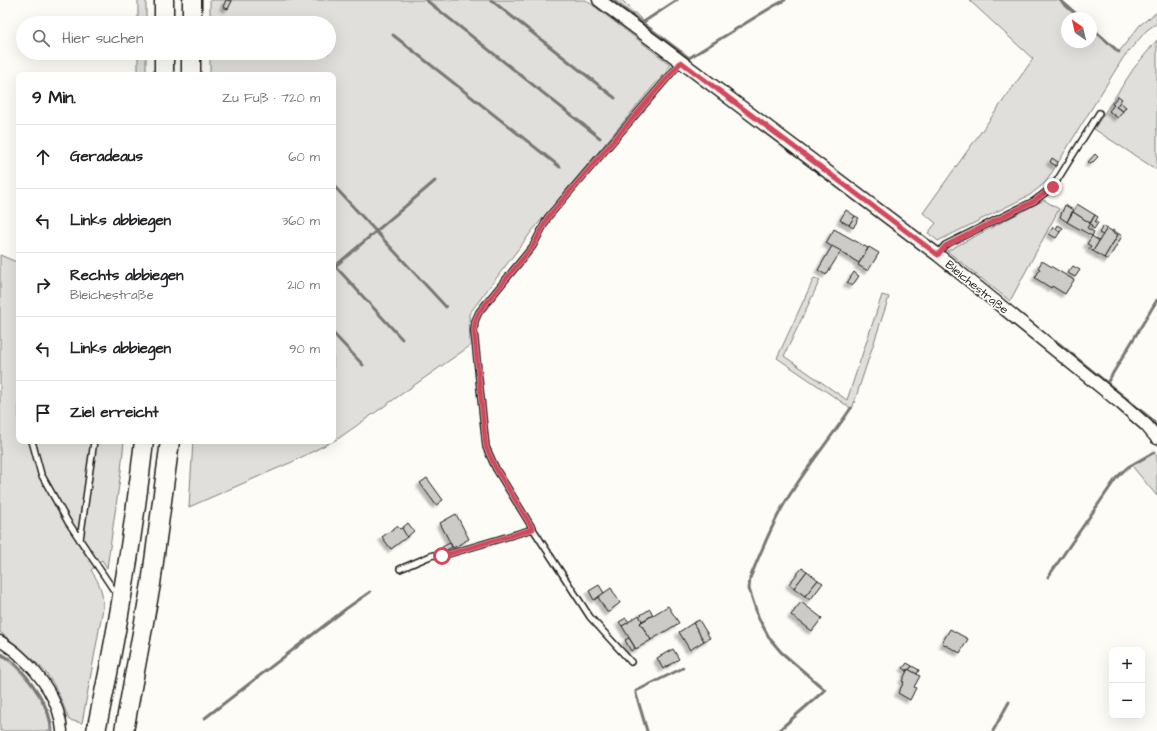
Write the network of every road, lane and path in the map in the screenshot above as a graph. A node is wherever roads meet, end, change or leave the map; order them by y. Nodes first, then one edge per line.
1 (164, 0) edge
2 (192, 0) edge
3 (599, 0) edge
4 (164, 16) edge
5 (192, 16) edge
6 (164, 60) edge
7 (192, 60) edge
8 (681, 62) junction
9 (164, 72) edge
10 (191, 72) edge
11 (1099, 113) dead end
12 (938, 255) junction
13 (1157, 438) edge
14 (33, 444) edge
15 (94, 444) edge
16 (144, 444) edge
17 (170, 444) edge
18 (533, 529) junction
19 (80, 540) junction
20 (400, 569) dead end
21 (122, 601) junction
22 (0, 641) edge
23 (631, 662) dead end
24 (62, 731) edge
25 (96, 731) edge
26 (124, 731) edge

1 - 4 highway
2 - 5 highway
3 - 8 street, Bleichestraße
6 - 9 highway
7 - 10 highway
8 - 12 street, Bleichestraße
8 - 18 lane
11 - 12 lane
12 - 13 street, Bleichestraße
14 - 19 lane
15 - 19 lane
16 - 21 highway
17 - 26 highway
18 - 20 lane
18 - 23 lane
19 - 21 lane
21 - 25 highway
22 - 24 street

